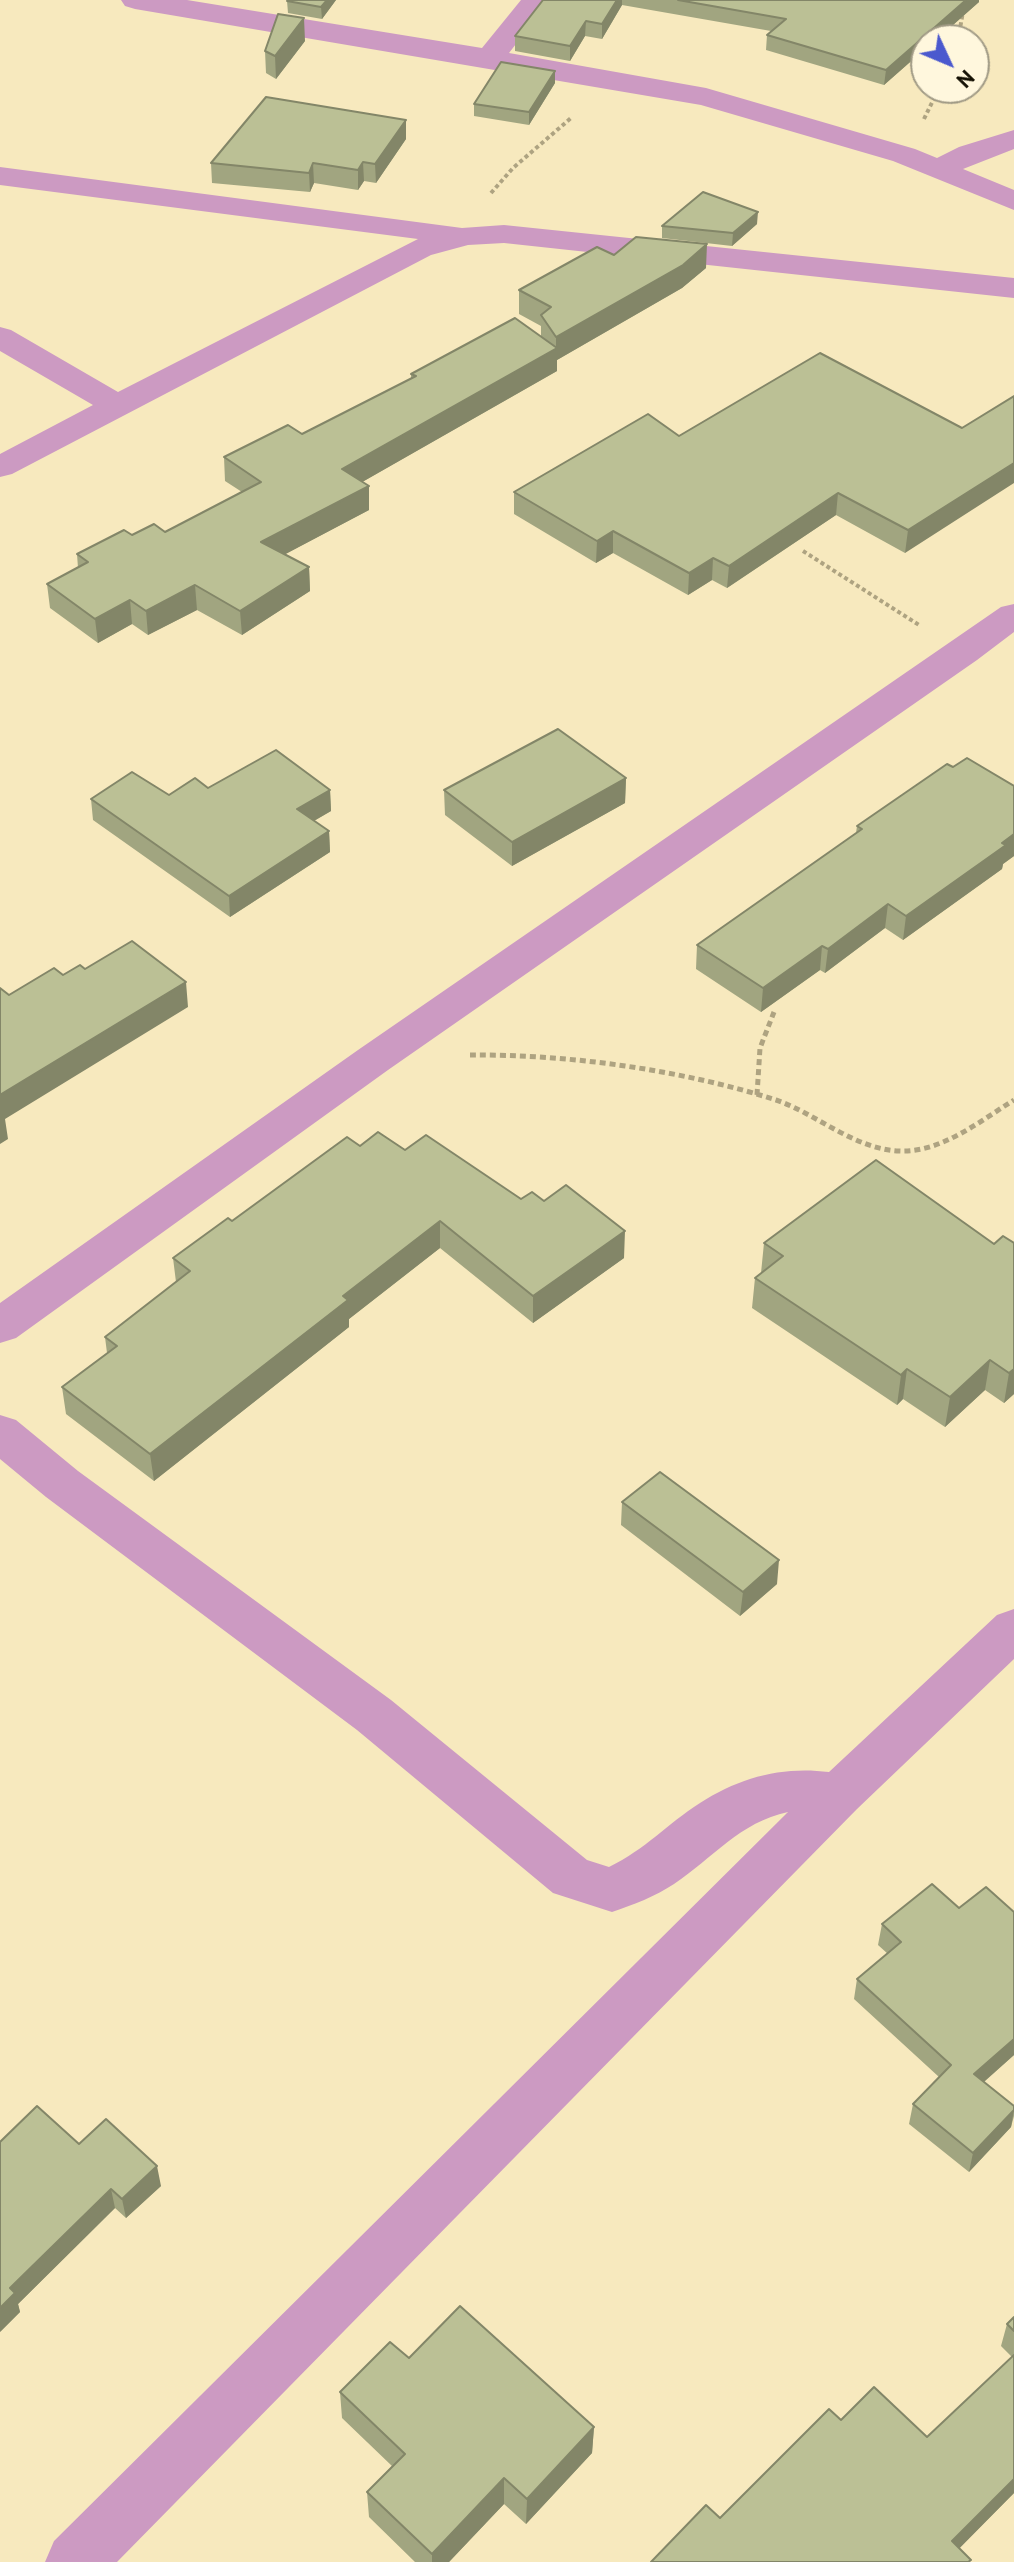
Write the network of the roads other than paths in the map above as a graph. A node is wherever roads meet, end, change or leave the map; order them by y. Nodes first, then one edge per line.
1 (135, 0) edge
2 (536, 0) edge
3 (489, 59) junction
4 (1014, 139) edge
5 (940, 168) junction
6 (0, 176) edge
7 (1014, 201) edge
8 (479, 236) junction
9 (1014, 288) edge
10 (0, 337) edge
11 (116, 405) junction
12 (0, 467) edge
13 (1014, 615) edge
14 (0, 1326) edge
15 (0, 1433) edge
16 (1014, 1629) edge
17 (839, 1794) junction
18 (75, 2562) edge

1 - 3 street
2 - 3 street
3 - 5 street
4 - 5 street
5 - 7 street
6 - 8 street
8 - 9 street
8 - 11 street
10 - 11 street
11 - 12 street
13 - 14 street
15 - 17 street
16 - 17 street
17 - 18 street

